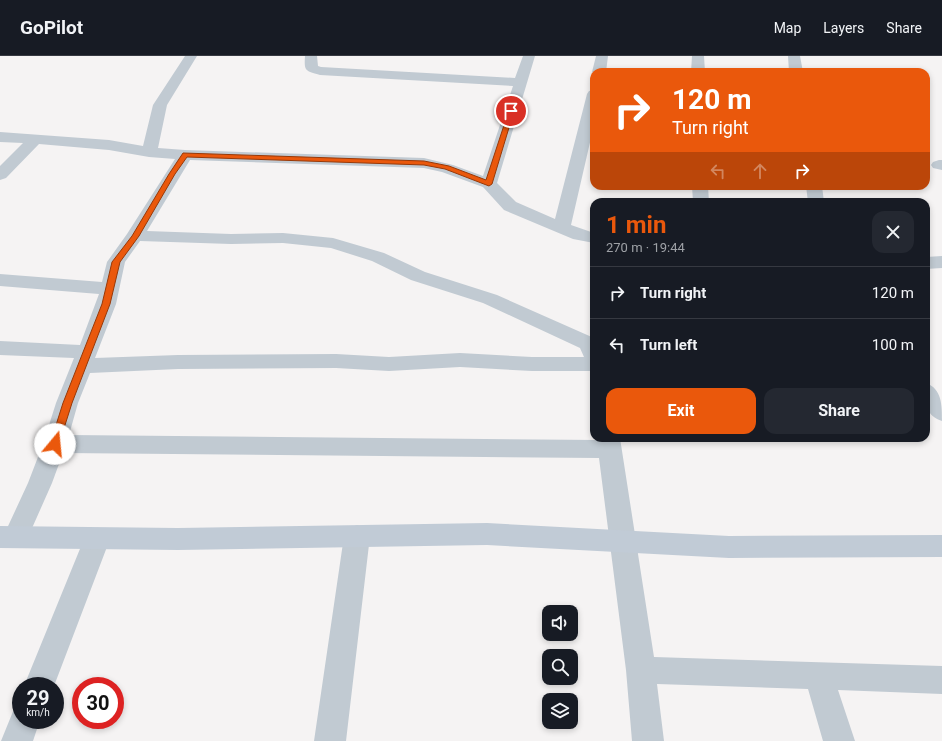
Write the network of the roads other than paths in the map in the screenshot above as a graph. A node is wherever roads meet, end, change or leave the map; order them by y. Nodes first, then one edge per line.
1 (191, 56) edge
2 (311, 56) edge
3 (528, 56) edge
4 (602, 56) edge
5 (698, 56) edge
6 (794, 56) edge
7 (600, 68) edge
8 (698, 68) edge
9 (796, 68) edge
10 (520, 82) junction
11 (590, 111) edge
12 (0, 137) edge
13 (35, 140) junction
14 (149, 152) junction
15 (185, 154) junction
16 (0, 174) edge
17 (489, 184) junction
18 (562, 227) junction
19 (135, 236) junction
20 (590, 237) edge
21 (942, 262) edge
22 (930, 263) edge
23 (0, 280) edge
24 (110, 289) junction
25 (590, 346) edge
26 (0, 348) edge
27 (84, 359) junction
28 (590, 364) edge
29 (930, 396) edge
30 (942, 413) edge
31 (55, 444) junction
32 (609, 444) edge
33 (357, 536) junction
34 (8, 537) edge
35 (98, 539) junction
36 (622, 542) junction
37 (942, 546) edge
38 (641, 670) junction
39 (819, 676) junction
40 (43, 677) edge
41 (942, 680) edge
42 (22, 729) edge
43 (17, 741) edge
44 (330, 741) edge
45 (648, 741) edge
46 (839, 741) edge

1 - 14 street
2 - 10 street
3 - 10 street
4 - 7 street
5 - 8 street
6 - 9 street
10 - 17 street
11 - 18 street
12 - 13 street
13 - 14 street
13 - 16 street
14 - 15 street
15 - 17 street
15 - 19 street
17 - 18 street
18 - 20 street
19 - 24 street
19 - 25 street
21 - 22 street
23 - 24 street
24 - 27 street
26 - 27 street
27 - 28 street
27 - 31 street
29 - 30 street
31 - 32 street
31 - 34 street
32 - 36 street
33 - 35 street
33 - 36 street
33 - 44 street
34 - 35 street
35 - 40 street
36 - 37 street
36 - 38 street
38 - 39 street
38 - 45 street
39 - 41 street
39 - 46 street
42 - 43 street

